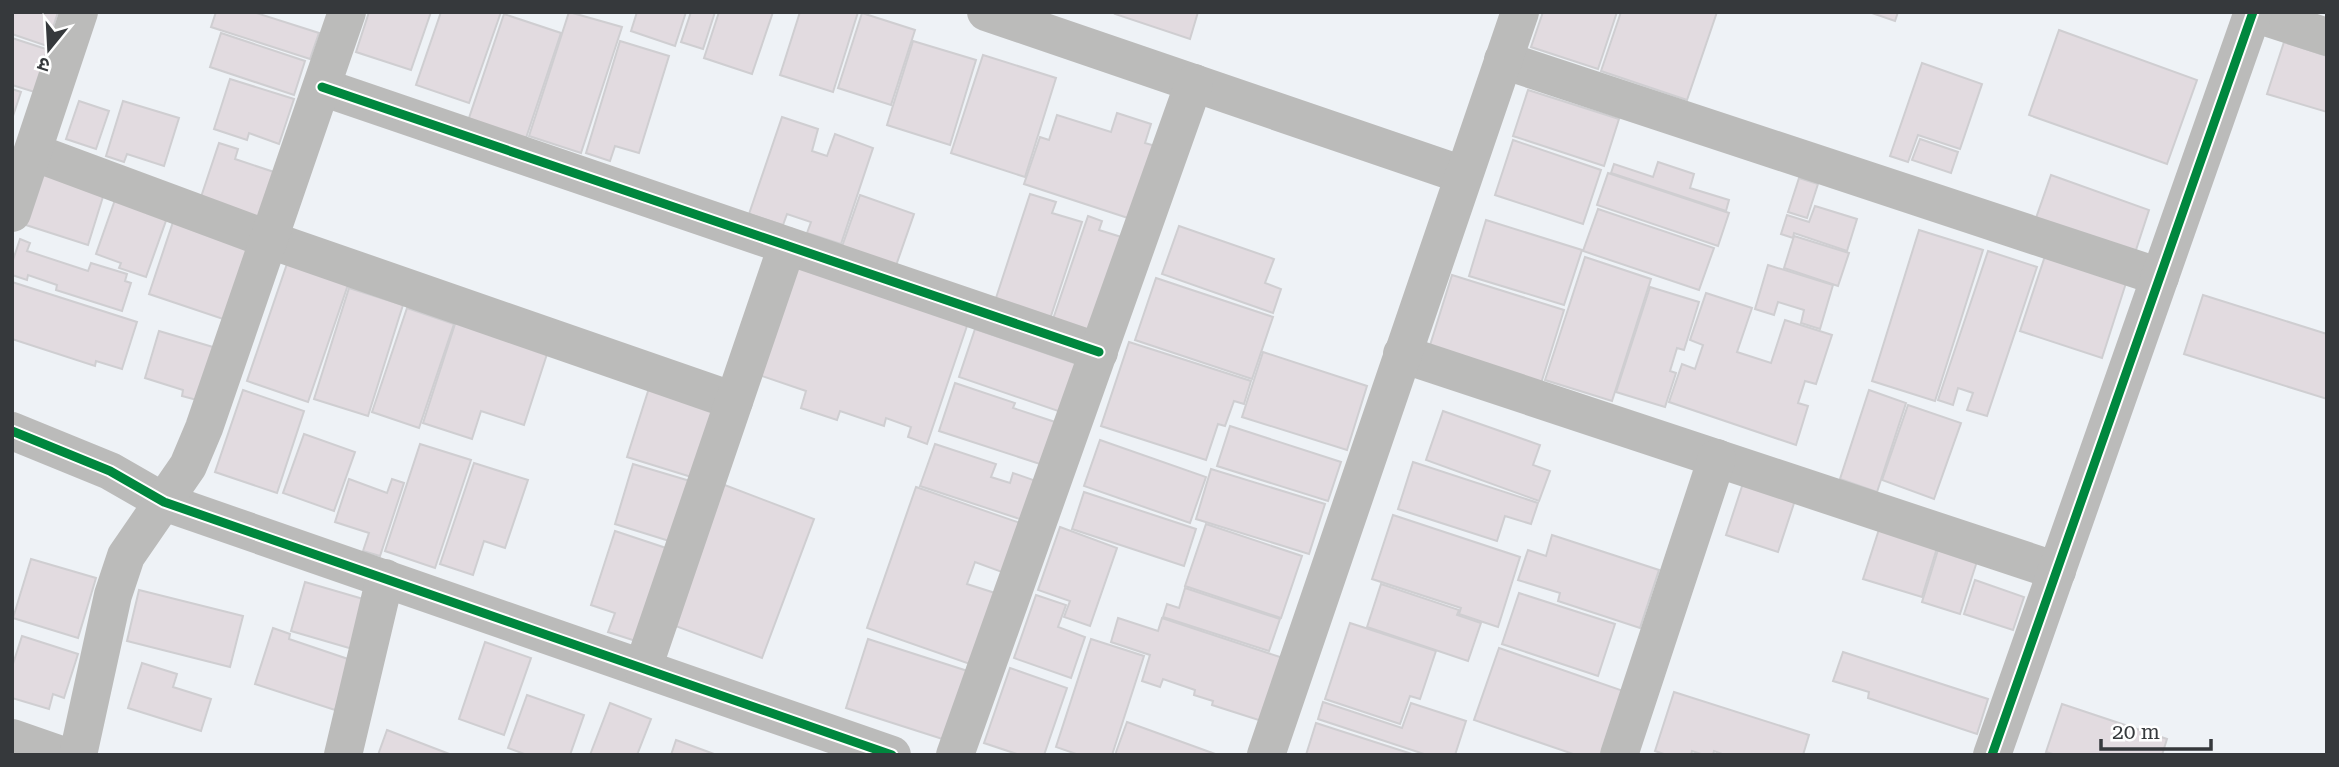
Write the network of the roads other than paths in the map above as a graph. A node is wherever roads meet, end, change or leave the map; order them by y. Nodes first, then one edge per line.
1 (79, 12) edge
2 (347, 12) edge
3 (986, 12) edge
4 (1520, 12) edge
5 (2253, 13) edge
6 (2327, 37) edge
7 (1503, 60) junction
8 (1194, 83) junction
9 (322, 87) junction
10 (33, 152) junction
11 (1463, 175) junction
12 (12, 214) edge
13 (270, 240) junction
14 (787, 246) junction
15 (2160, 277) junction
16 (1098, 352) junction
17 (1402, 354) junction
18 (734, 401) junction
19 (12, 431) edge
20 (1717, 458) junction
21 (164, 502) junction
22 (2057, 570) junction
23 (385, 579) junction
24 (643, 668) junction
25 (12, 738) edge
26 (61, 755) edge
27 (78, 755) edge
28 (343, 755) edge
29 (892, 755) edge
30 (955, 755) edge
31 (1266, 755) edge
32 (1619, 755) edge
33 (1992, 755) edge

1 - 10 street
2 - 9 street
3 - 8 street
4 - 7 street
5 - 6 street
5 - 15 street
7 - 11 street
7 - 15 street
8 - 11 street
8 - 16 street
9 - 13 street
9 - 14 street
10 - 12 street
10 - 13 street
11 - 17 street
13 - 18 street
13 - 21 street
14 - 16 street
14 - 18 street
15 - 22 street
16 - 30 street
17 - 20 street
17 - 31 street
18 - 24 street
19 - 21 street
20 - 22 street
20 - 32 street
21 - 23 street
21 - 27 street
22 - 33 street
23 - 24 street
23 - 28 street
24 - 29 street
25 - 26 street

